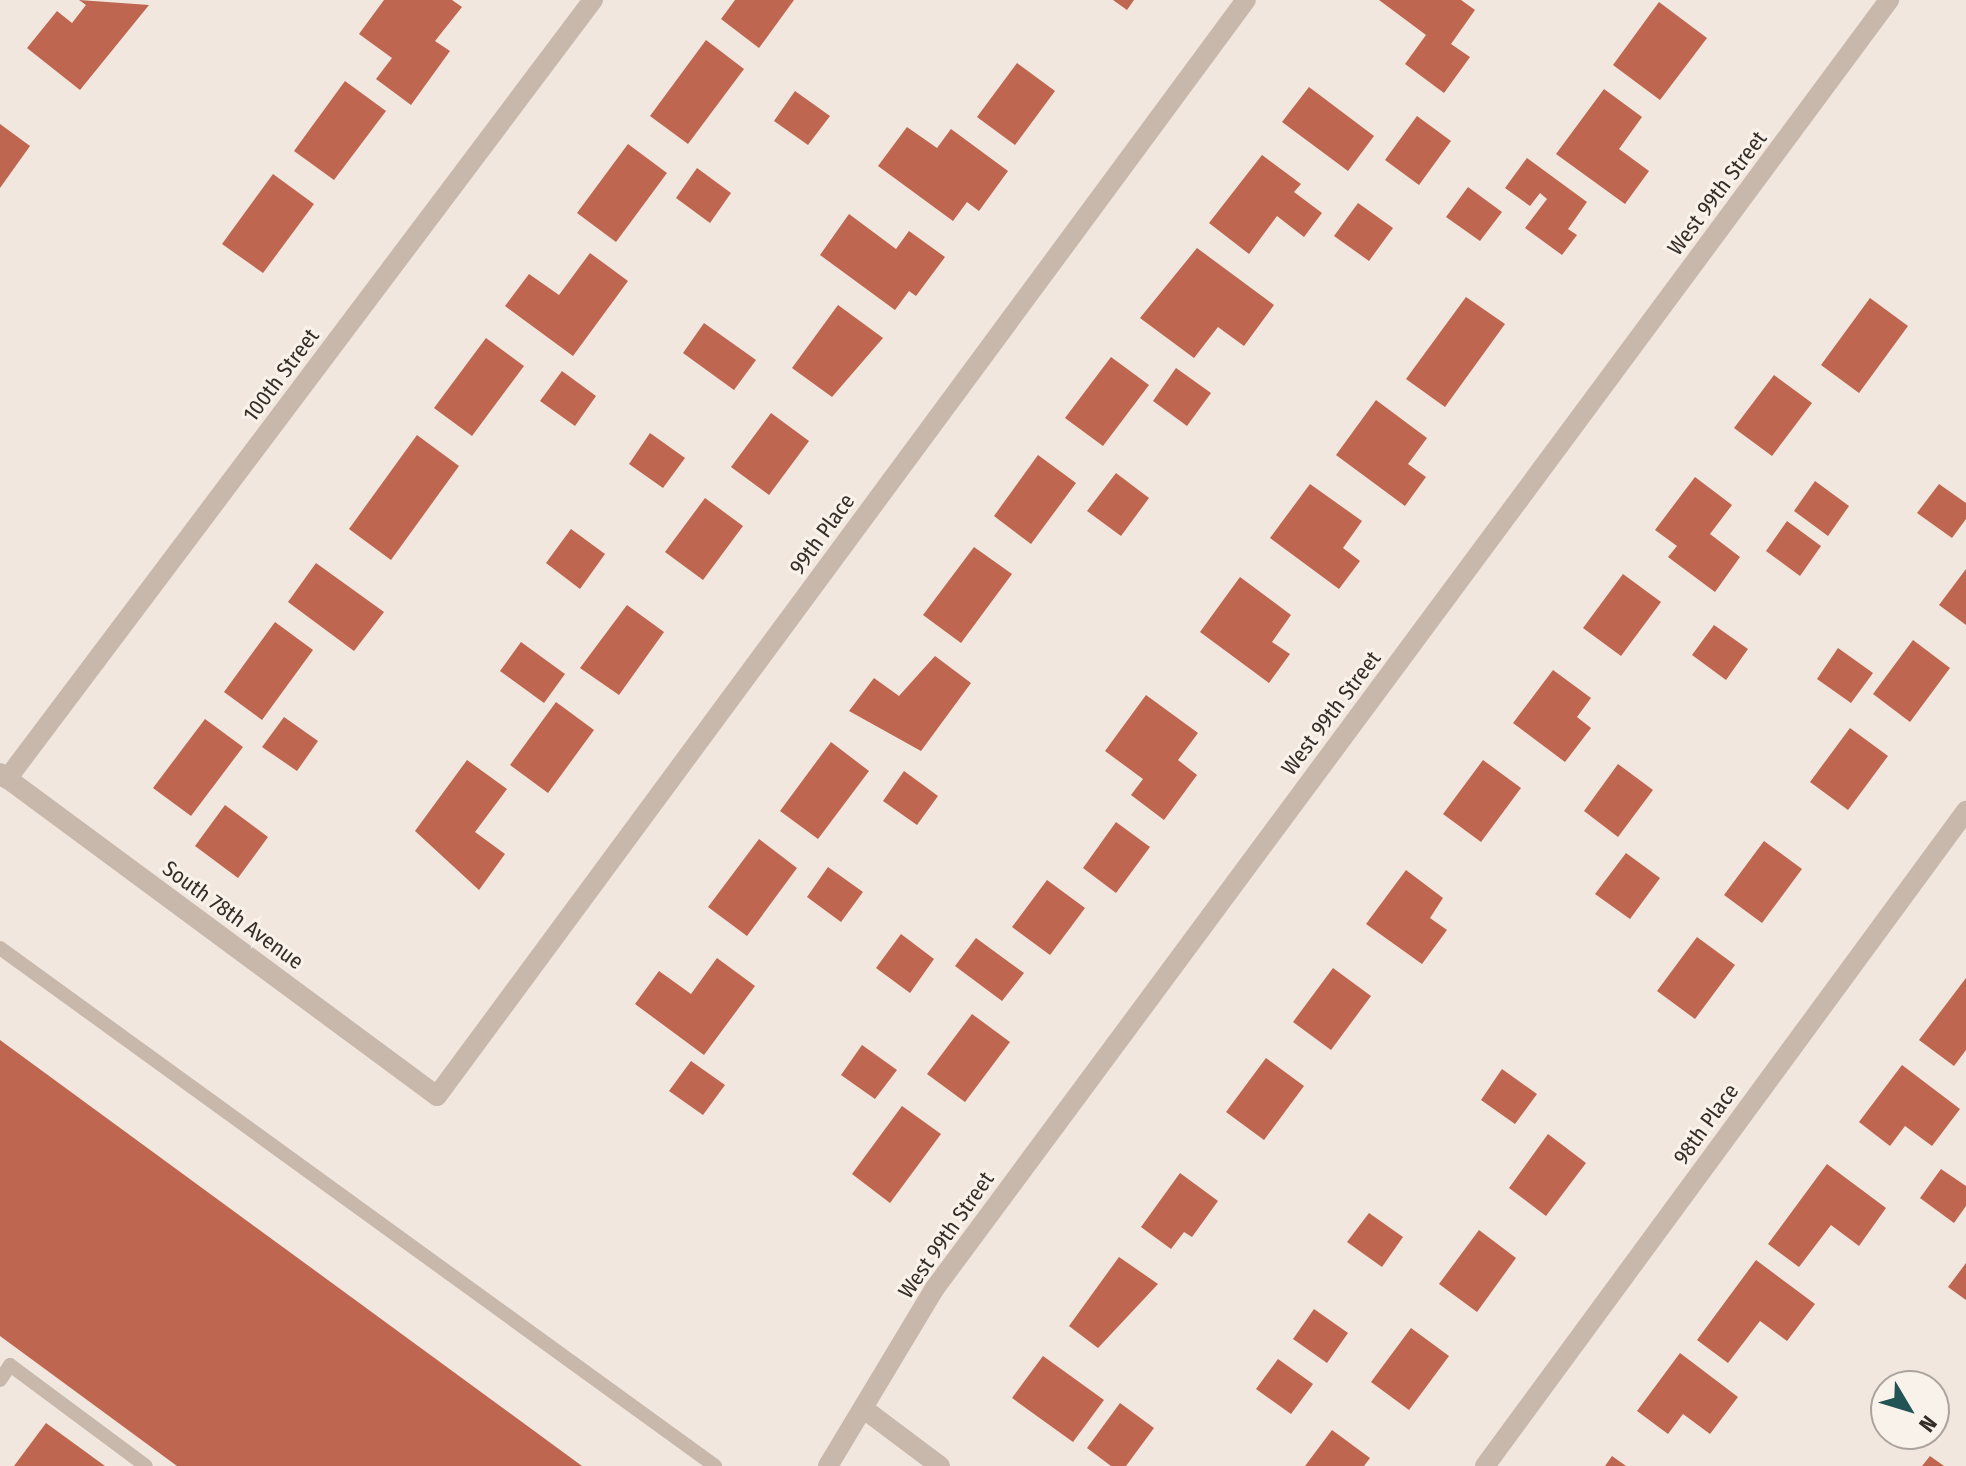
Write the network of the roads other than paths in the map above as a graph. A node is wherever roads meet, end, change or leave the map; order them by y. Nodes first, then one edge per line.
1 (593, 0) edge
2 (1246, 0) edge
3 (1889, 0) edge
4 (4, 776) edge
5 (1966, 811) edge
6 (0, 948) edge
7 (437, 1096) joint
8 (0, 1380) edge
9 (864, 1409) junction
10 (146, 1466) edge
11 (715, 1466) edge
12 (828, 1466) edge
13 (940, 1466) edge
14 (1485, 1466) edge

1 - 4 street, 100th Street
2 - 7 street, 99th Place
3 - 9 street, West 99th Street
4 - 7 street, South 78th Avenue
5 - 14 street, 98th Place
6 - 11 lane
8 - 10 lane
9 - 12 street, West 99th Street
9 - 13 street

